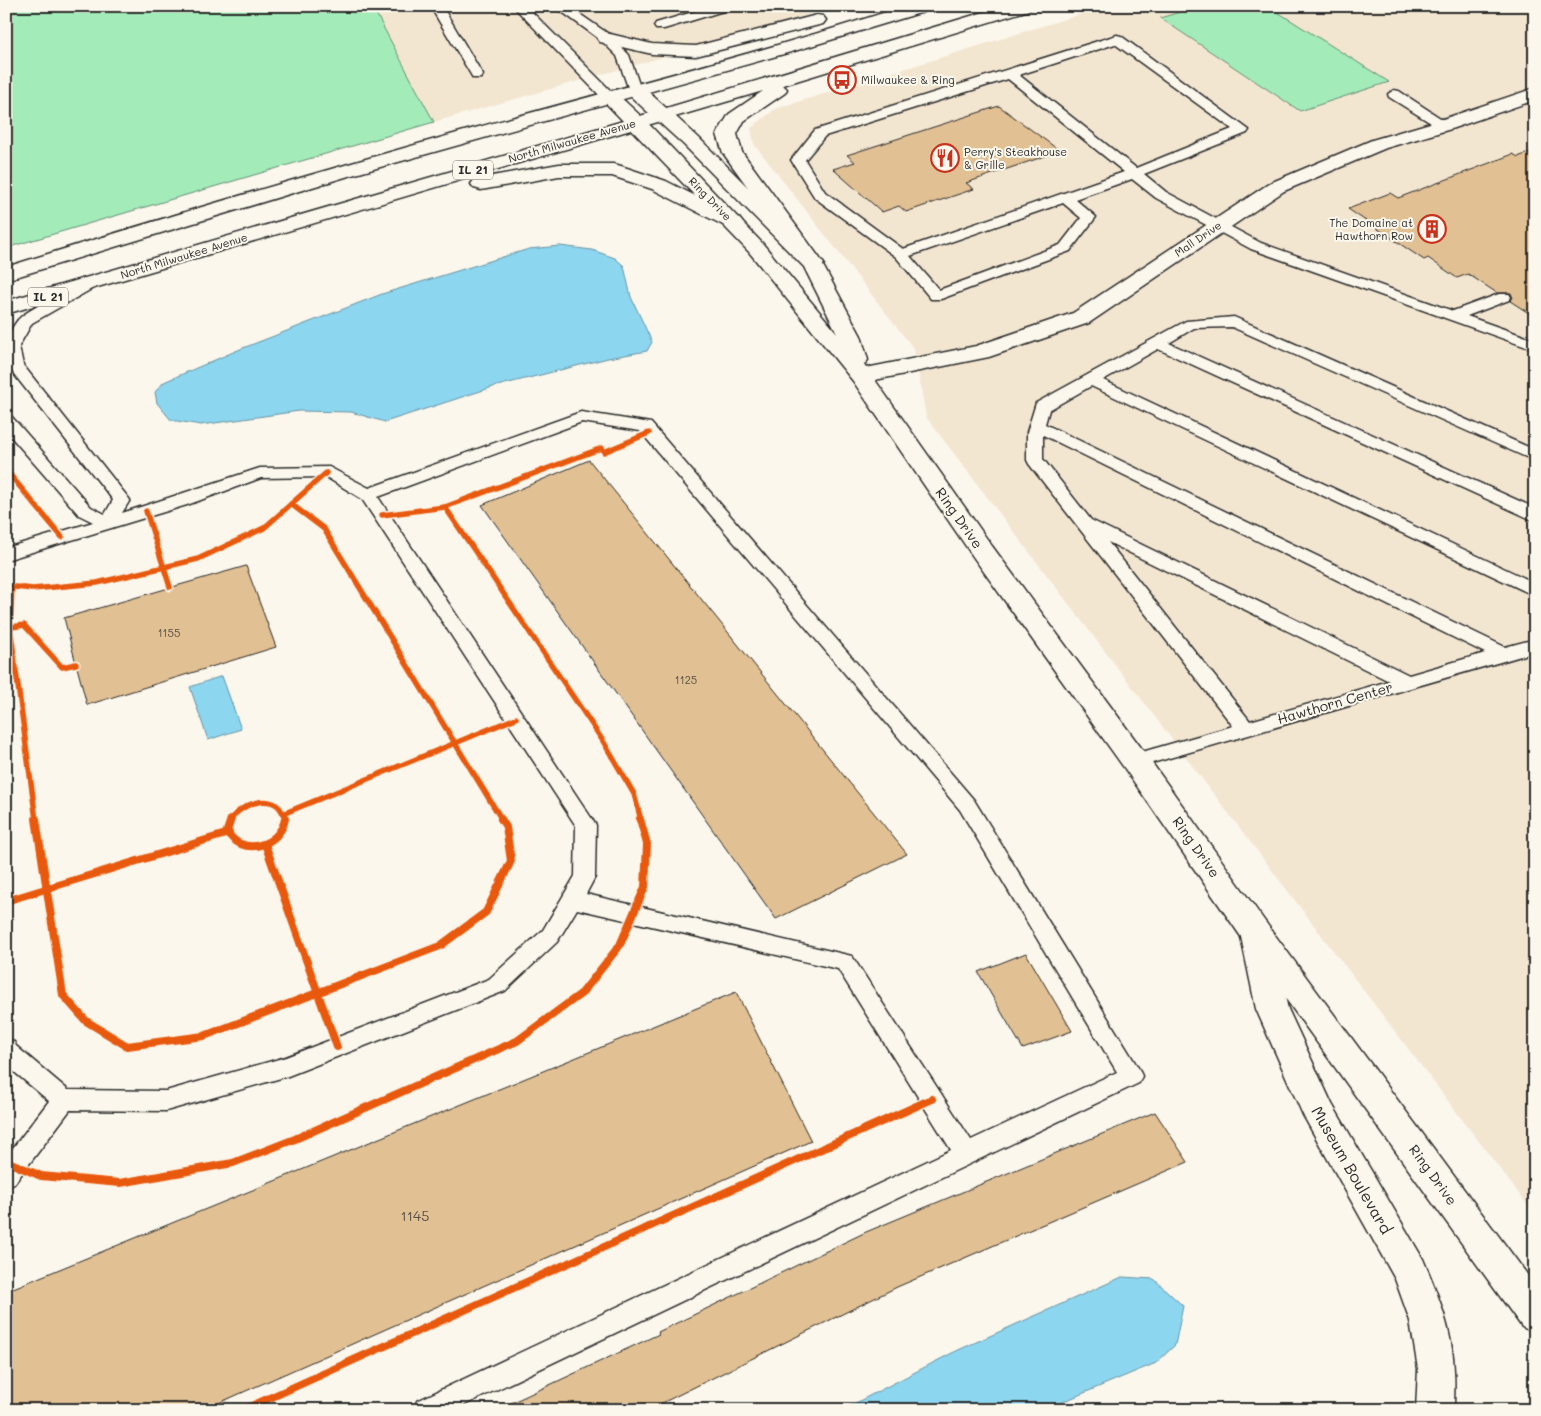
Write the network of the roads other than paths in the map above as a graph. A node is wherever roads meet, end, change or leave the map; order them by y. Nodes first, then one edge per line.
1 (436, 6) edge
2 (519, 6) edge
3 (560, 6) edge
4 (726, 6) edge
5 (924, 6) edge
6 (1023, 6) edge
7 (901, 14) junction
8 (660, 26) dead end
9 (606, 38) junction
10 (906, 42) junction
11 (1010, 74) junction
12 (477, 75) dead end
13 (635, 90) junction
14 (1394, 94) dead end
15 (1535, 94) edge
16 (609, 97) junction
17 (662, 115) junction
18 (637, 122) junction
19 (1444, 125) junction
20 (1133, 174) junction
21 (1065, 197) junction
22 (310, 218) junction
23 (732, 222) junction
24 (1217, 226) junction
25 (902, 254) junction
26 (813, 264) junction
27 (6, 274) edge
28 (90, 284) junction
29 (1504, 297) dead end
30 (6, 308) edge
31 (1455, 315) junction
32 (1157, 343) junction
33 (1535, 345) edge
34 (10, 368) edge
35 (861, 376) junction
36 (1090, 380) junction
37 (6, 421) edge
38 (1036, 426) junction
39 (1535, 456) edge
40 (368, 495) junction
41 (1535, 515) edge
42 (108, 522) junction
43 (1085, 523) junction
44 (6, 554) edge
45 (1535, 590) edge
46 (1535, 645) edge
47 (1503, 654) junction
48 (1408, 682) junction
49 (1246, 729) junction
50 (1135, 761) junction
51 (572, 899) junction
52 (1255, 932) junction
53 (6, 1049) edge
54 (64, 1100) junction
55 (967, 1154) junction
56 (6, 1176) edge
57 (1535, 1315) edge
58 (426, 1410) edge
59 (1435, 1410) edge

1 - 12 lane
2 - 16 lane
3 - 9 lane
4 - 8 lane
5 - 7 main road, IL 21
6 - 10 main road, North Milwaukee Avenue / IL 21
7 - 9 main road
7 - 13 main road, IL 21
9 - 13 lane
10 - 17 main road, North Milwaukee Avenue / IL 21
10 - 26 main road
11 - 20 lane
11 - 20 lane
11 - 25 lane
13 - 16 main road, IL 21
13 - 17 main road, Ring Drive
14 - 19 lane
15 - 19 main road, Mall Drive
16 - 18 main road, Ring Drive
16 - 27 main road, IL 21
17 - 18 main road, North Milwaukee Avenue / IL 21
17 - 26 main road, Ring Drive
18 - 22 main road, North Milwaukee Avenue / IL 21
18 - 23 main road, Ring Drive
19 - 24 main road, Mall Drive
20 - 21 lane
20 - 24 lane
21 - 25 lane
21 - 25 lane
22 - 23 main road
22 - 28 main road, North Milwaukee Avenue / IL 21
23 - 35 main road, Ring Drive
24 - 31 lane
24 - 35 main road, Mall Drive
26 - 35 main road, Ring Drive
28 - 30 main road, North Milwaukee Avenue / IL 21
28 - 34 lane
29 - 31 lane
31 - 33 lane
32 - 36 lane
32 - 39 lane
32 - 41 lane
34 - 42 lane
35 - 50 main road, Ring Drive
36 - 38 lane
36 - 45 lane
37 - 42 lane
38 - 43 lane
38 - 47 lane
40 - 42 lane
40 - 51 lane
40 - 55 lane
42 - 44 lane
43 - 48 lane
43 - 49 lane
46 - 47 lane, Hawthorn Center
47 - 48 lane, Hawthorn Center
48 - 49 lane, Hawthorn Center
49 - 50 lane, Hawthorn Center
50 - 52 main road, Ring Drive
51 - 54 lane
51 - 55 lane
52 - 57 main road, Ring Drive
52 - 59 main road, Museum Boulevard
53 - 54 lane
54 - 56 lane
55 - 58 lane

